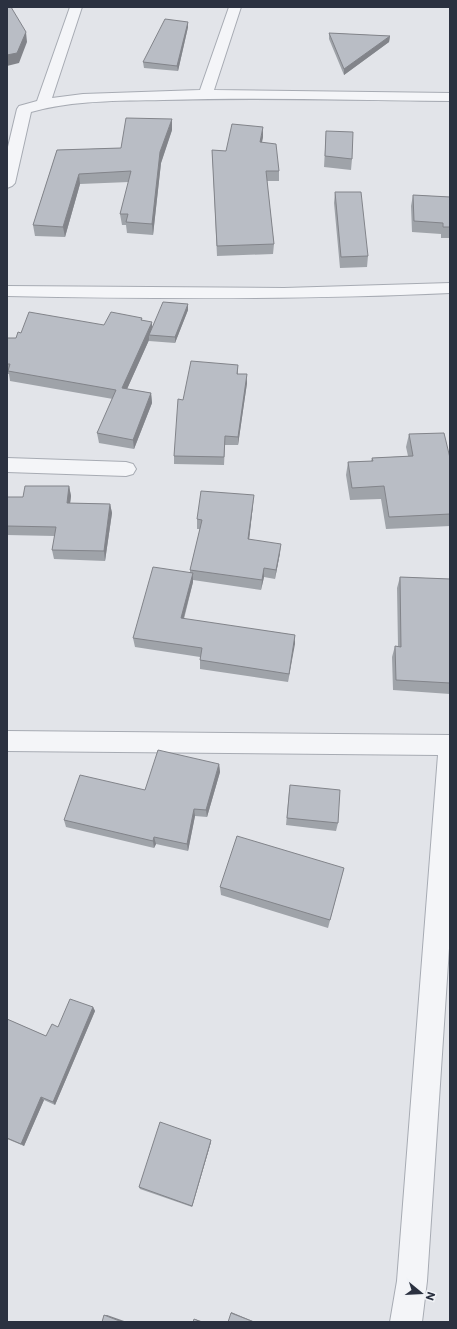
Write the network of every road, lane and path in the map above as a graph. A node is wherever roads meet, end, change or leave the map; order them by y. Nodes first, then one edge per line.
1 (76, 7) edge
2 (235, 7) edge
3 (206, 94) junction
4 (450, 98) edge
5 (43, 104) junction
6 (24, 109) junction
7 (8, 111) edge
8 (7, 183) edge
9 (450, 288) edge
10 (7, 290) edge
11 (7, 464) edge
12 (126, 469) dead end
13 (7, 741) edge
14 (450, 745) edge
15 (450, 756) edge
16 (406, 1322) edge

1 - 5 street
2 - 3 street
3 - 4 street
3 - 5 street
5 - 6 street
6 - 7 street
6 - 8 street
9 - 10 street
11 - 12 street
13 - 14 street
15 - 16 street

